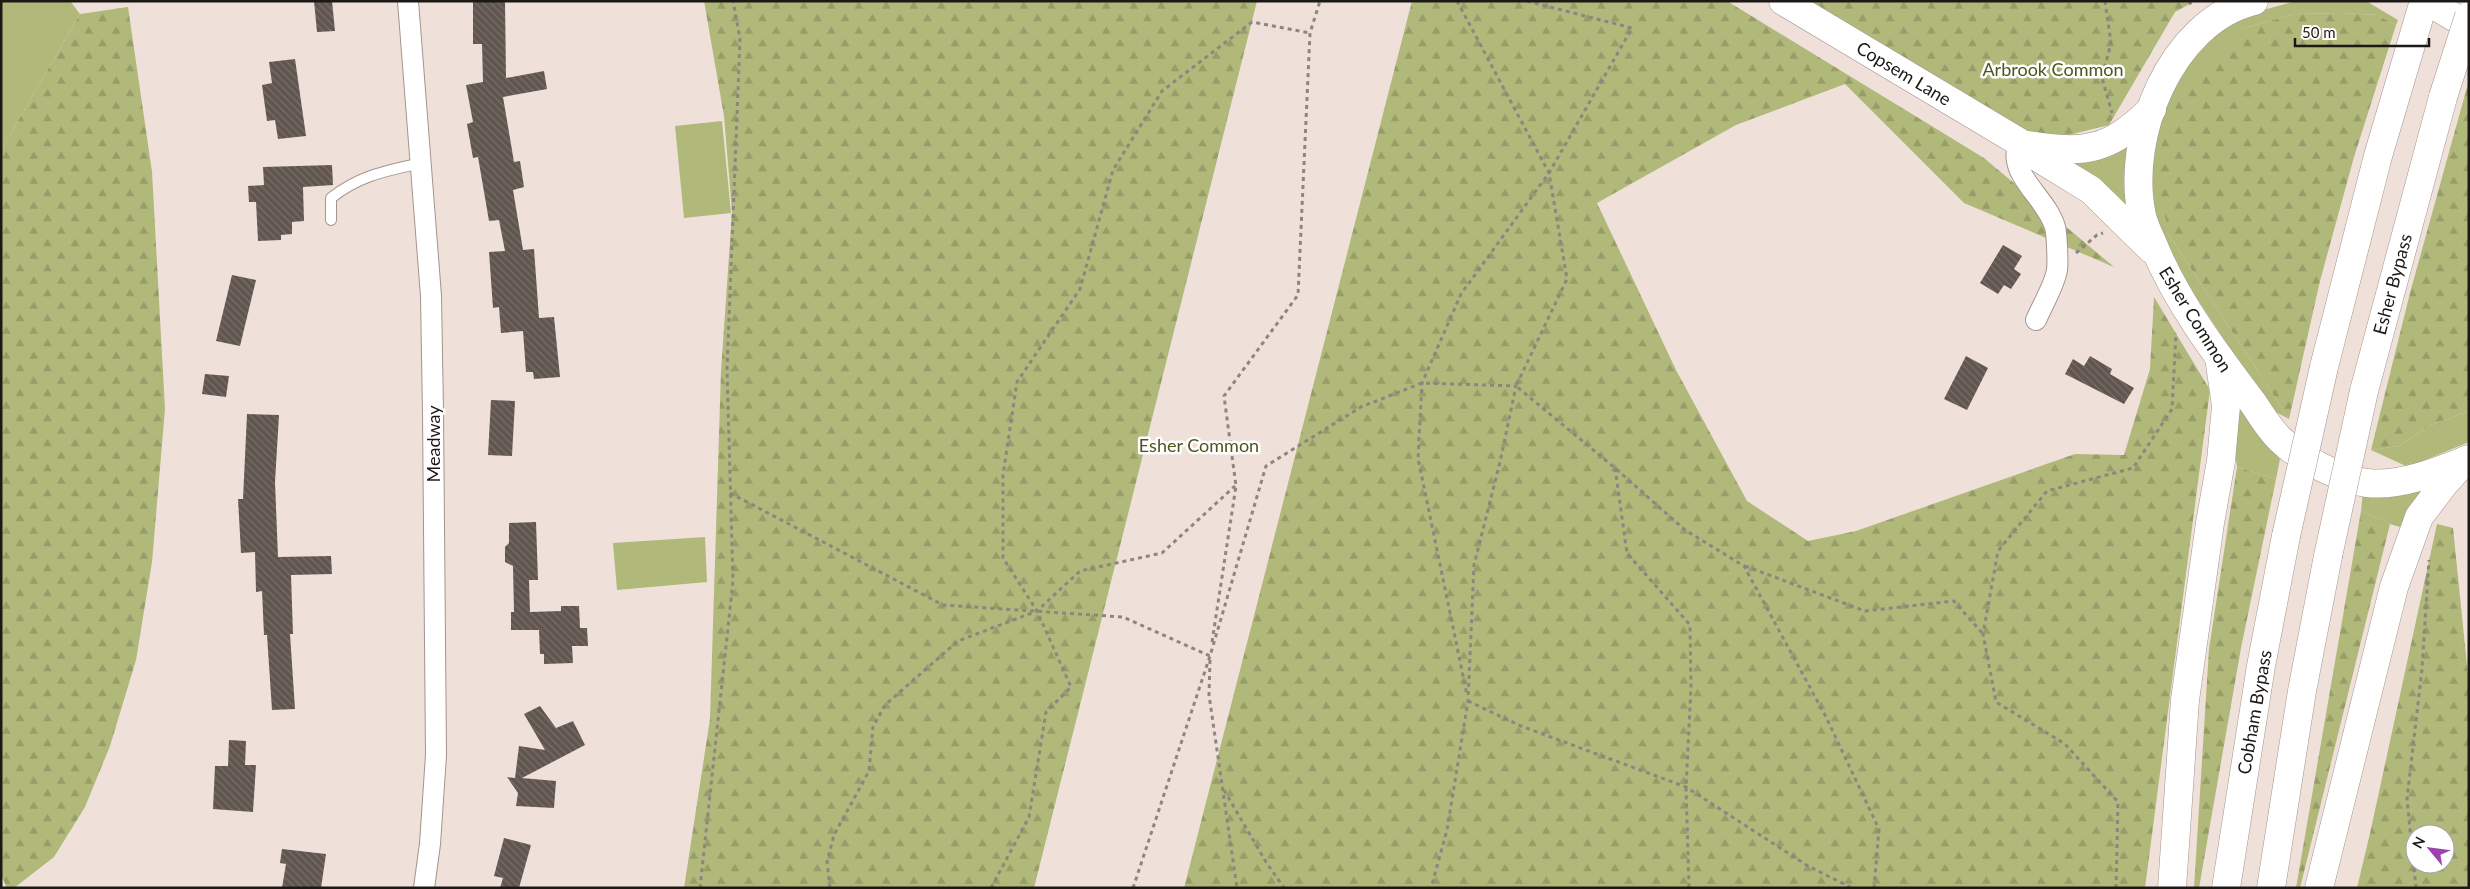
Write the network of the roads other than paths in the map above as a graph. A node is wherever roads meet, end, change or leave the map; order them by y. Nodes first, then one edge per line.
1 (408, 1) edge
2 (1783, 1) edge
3 (2426, 1) edge
4 (2246, 2) edge
5 (2469, 16) edge
6 (2469, 26) edge
7 (2152, 109) junction
8 (2021, 143) junction
9 (421, 163) junction
10 (331, 220) dead end
11 (2157, 255) junction
12 (2036, 320) dead end
13 (2219, 357) junction
14 (2468, 459) edge
15 (424, 888) edge
16 (2172, 888) edge
17 (2226, 888) edge
18 (2271, 888) edge
19 (2319, 888) edge

1 - 9 street, Meadway
2 - 8 main road, Copsem Lane
3 - 6 main road
3 - 17 main road, Cobham Bypass, bridge
4 - 7 main road, Esher Common
5 - 18 main road, Esher Bypass, bridge
7 - 8 main road, Copsem Lane
7 - 11 main road, Esher Common
8 - 11 main road, Copsem Lane
8 - 12 street
9 - 10 lane
9 - 15 street, Meadway
11 - 13 main road, Esher Common
13 - 14 main road, Esher Common
13 - 16 main road
14 - 19 main road

